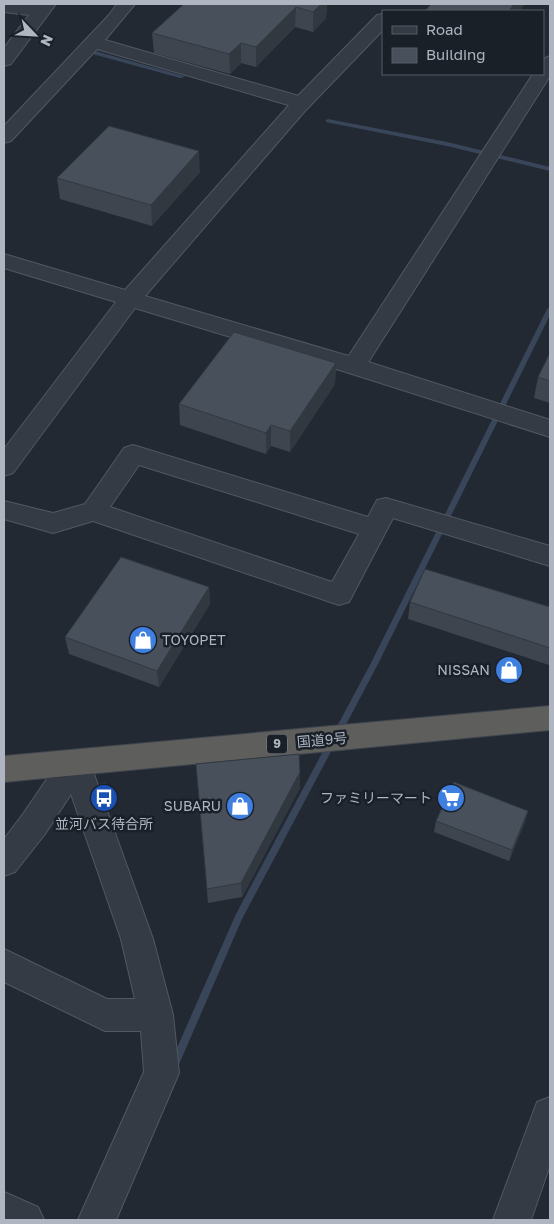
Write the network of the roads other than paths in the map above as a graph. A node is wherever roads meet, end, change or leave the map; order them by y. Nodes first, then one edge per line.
1 (126, 4) edge
2 (4, 7) edge
3 (45, 8) edge
4 (382, 19) edge
5 (93, 42) junction
6 (4, 60) edge
7 (542, 75) edge
8 (302, 103) junction
9 (4, 137) edge
10 (4, 261) edge
11 (129, 300) junction
12 (354, 366) junction
13 (550, 429) edge
14 (4, 467) edge
15 (4, 510) edge
16 (94, 511) junction
17 (374, 529) junction
18 (550, 556) edge
19 (550, 718) edge
20 (75, 763) junction
21 (4, 769) edge
22 (4, 862) edge
23 (4, 965) edge
24 (156, 1015) junction
25 (550, 1115) edge
26 (540, 1178) edge
27 (4, 1210) edge
28 (25, 1220) edge
29 (97, 1220) edge
30 (512, 1220) edge

1 - 5 street
2 - 3 street
3 - 6 street
4 - 8 street
5 - 8 street
5 - 9 street
7 - 12 street
8 - 11 street
10 - 11 street
11 - 12 street
11 - 14 street
12 - 13 street
15 - 16 street
16 - 17 street
16 - 17 street
17 - 18 street
19 - 20 highway, 国道9号 / 9
20 - 21 highway, 国道9号 / 9
20 - 22 street
20 - 24 street
23 - 24 street
24 - 29 street
25 - 26 street
26 - 30 street
27 - 28 street

